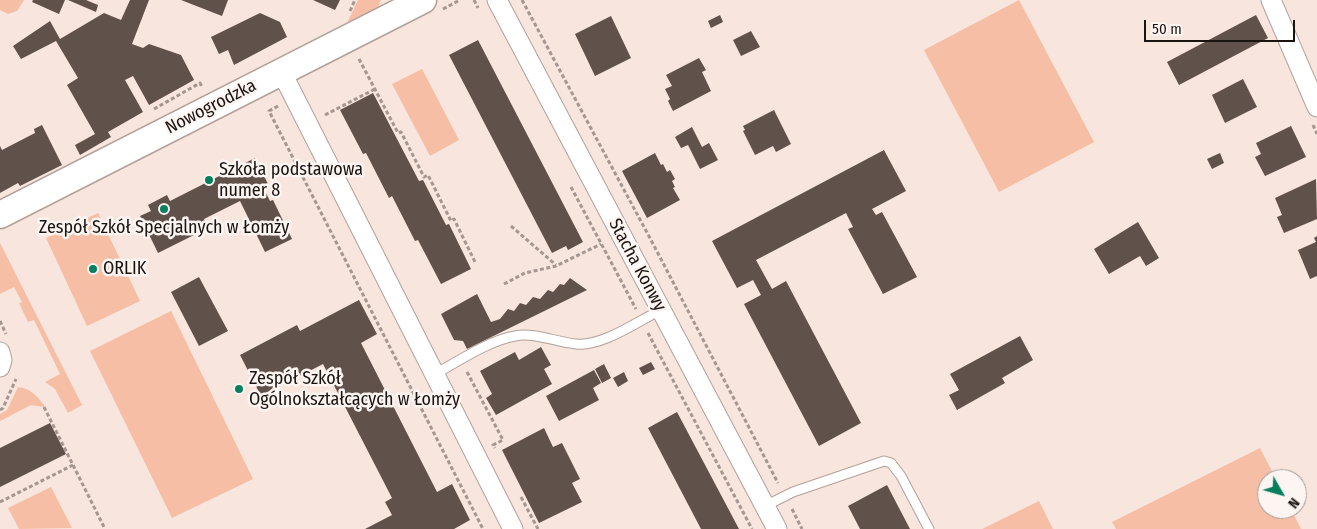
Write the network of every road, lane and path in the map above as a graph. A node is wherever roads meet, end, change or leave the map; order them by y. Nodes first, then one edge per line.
1 (460, 0) edge
2 (474, 0) edge
3 (497, 0) edge
4 (522, 0) edge
5 (1271, 0) edge
6 (417, 5) edge
7 (479, 9) dead end
8 (348, 38) junction
9 (281, 71) junction
10 (1310, 73) edge
11 (375, 89) junction
12 (294, 98) junction
13 (320, 107) dead end
14 (1317, 107) edge
15 (570, 183) dead end
16 (0, 215) edge
17 (511, 226) dead end
18 (601, 244) junction
19 (476, 264) dead end
20 (556, 266) junction
21 (504, 284) dead end
22 (661, 310) junction
23 (641, 320) junction
24 (0, 352) edge
25 (461, 360) junction
26 (0, 368) edge
27 (434, 374) junction
28 (44, 407) dead end
29 (493, 445) dead end
30 (73, 464) junction
31 (786, 497) junction
32 (0, 502) edge
33 (765, 506) junction
34 (105, 529) edge
35 (483, 529) edge
36 (513, 529) edge
37 (752, 529) edge
38 (776, 529) edge
39 (802, 529) edge
40 (929, 529) edge

1 - 6 path
2 - 7 path
3 - 22 street, Stacha Konwy
4 - 31 path
5 - 10 street
6 - 8 street, Nowogrodzka
8 - 9 street, Nowogrodzka
8 - 11 path
9 - 12 street
9 - 16 street, Nowogrodzka
10 - 14 street
11 - 13 path
11 - 19 path
12 - 27 street
12 - 35 path
15 - 18 path
17 - 20 path
18 - 20 path
18 - 23 path
20 - 21 path
22 - 23 lane
22 - 33 street, Stacha Konwy
23 - 25 lane
23 - 37 path
24 - 26 street
25 - 27 lane
25 - 29 path
27 - 36 street
28 - 30 path
30 - 32 path
30 - 34 path
31 - 33 lane
31 - 39 path
31 - 40 lane
33 - 38 street, Stacha Konwy

